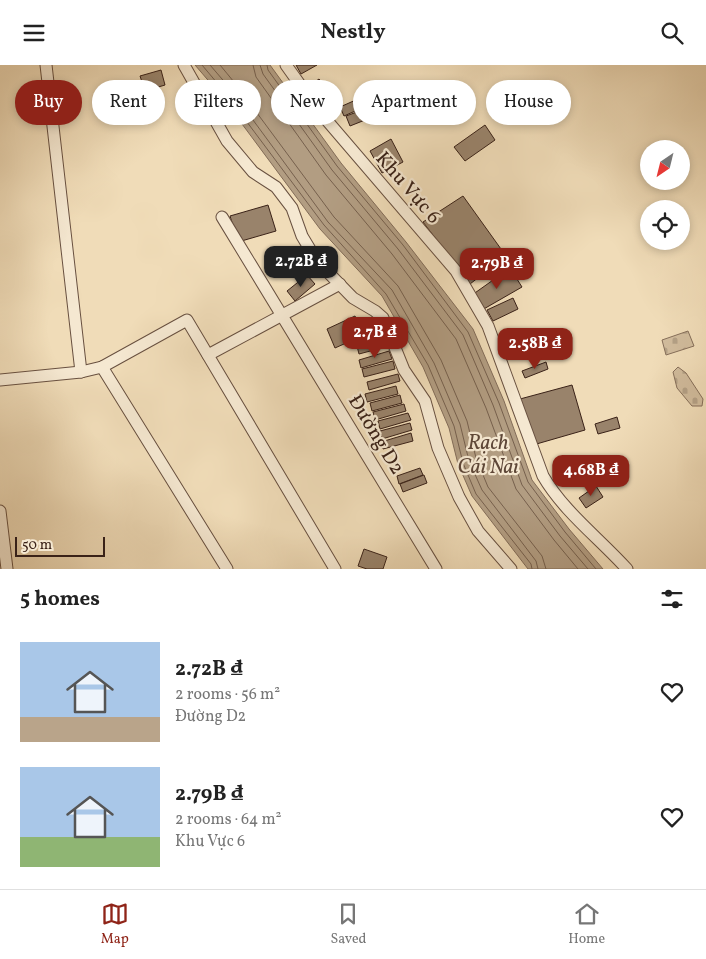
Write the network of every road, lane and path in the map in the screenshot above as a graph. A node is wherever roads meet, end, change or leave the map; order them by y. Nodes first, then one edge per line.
1 (46, 65) edge
2 (184, 65) edge
3 (286, 65) edge
4 (222, 217) dead end
5 (340, 284) junction
6 (283, 315) junction
7 (208, 355) junction
8 (102, 367) junction
9 (81, 372) junction
10 (0, 380) edge
11 (0, 511) edge
12 (7, 569) edge
13 (227, 569) edge
14 (335, 569) edge
15 (436, 569) edge
16 (511, 569) edge
17 (627, 569) edge

1 - 9 street
2 - 5 street
3 - 17 street, Khu Vực 6
4 - 6 street, Đường D2
5 - 6 street
5 - 16 street
6 - 7 street
6 - 15 street, Đường D2
7 - 8 street
7 - 14 street
8 - 9 street
8 - 13 street
9 - 10 street
11 - 12 street

